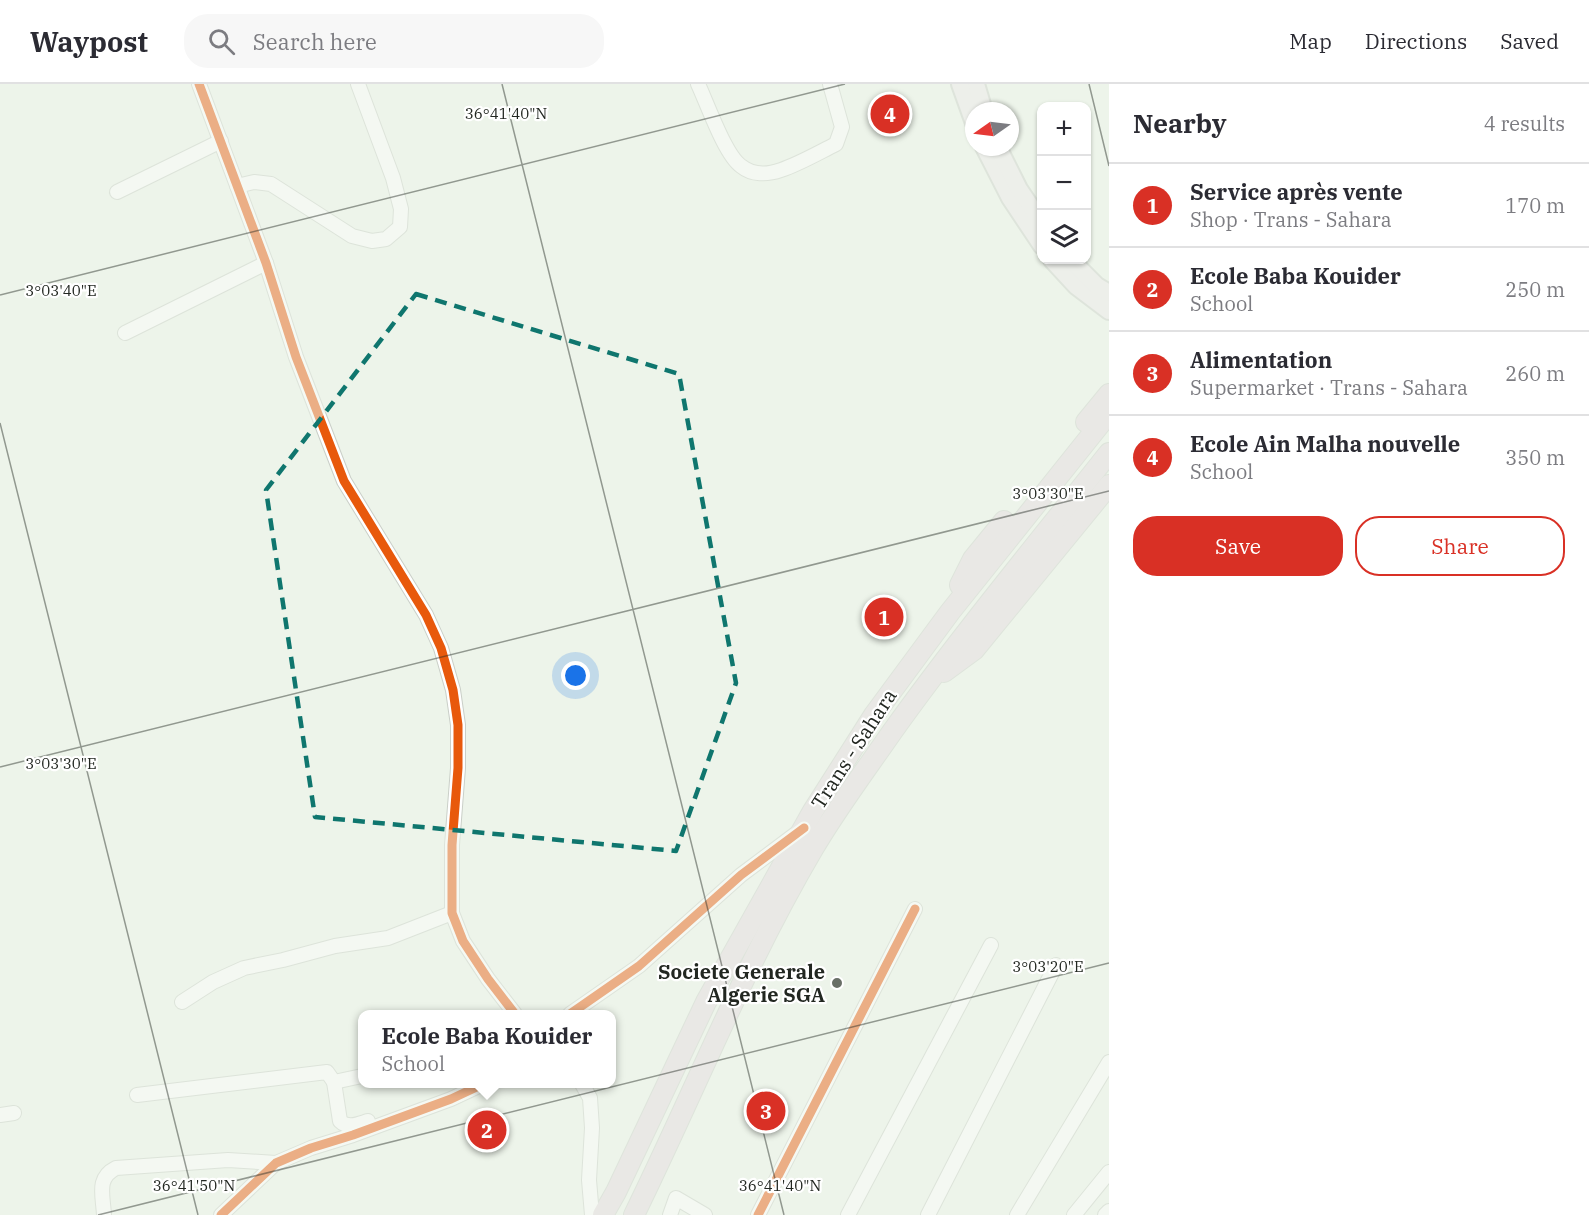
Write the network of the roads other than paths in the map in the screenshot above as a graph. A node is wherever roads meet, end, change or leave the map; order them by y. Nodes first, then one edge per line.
1 (199, 84) edge
2 (358, 84) edge
3 (698, 84) edge
4 (830, 84) edge
5 (960, 84) edge
6 (976, 84) edge
7 (966, 102) edge
8 (981, 102) edge
9 (221, 141) junction
10 (989, 156) edge
11 (1002, 156) edge
12 (237, 186) junction
13 (117, 192) dead end
14 (1037, 217) edge
15 (1037, 240) edge
16 (266, 263) junction
17 (1056, 264) edge
18 (1075, 264) edge
19 (1109, 293) edge
20 (1109, 310) edge
21 (125, 333) dead end
22 (1109, 394) edge
23 (1109, 413) edge
24 (1109, 453) edge
25 (1109, 485) edge
26 (950, 612) junction
27 (927, 684) junction
28 (804, 828) junction
29 (915, 909) dead end
30 (452, 913) junction
31 (991, 945) dead end
32 (1056, 965) dead end
33 (182, 1002) dead end
34 (511, 1010) edge
35 (576, 1010) edge
36 (1109, 1062) edge
37 (358, 1077) edge
38 (334, 1082) junction
39 (472, 1088) edge
40 (585, 1088) edge
41 (137, 1095) dead end
42 (434, 1105) junction
43 (276, 1163) junction
44 (1109, 1172) edge
45 (1109, 1211) edge
46 (104, 1215) edge
47 (221, 1215) edge
48 (592, 1215) edge
49 (603, 1215) edge
50 (634, 1215) edge
51 (670, 1215) edge
52 (705, 1215) edge
53 (758, 1215) edge
54 (848, 1215) edge
55 (928, 1215) edge
56 (1017, 1215) edge
57 (1074, 1215) edge
58 (1105, 1215) edge

1 - 9 street
2 - 12 street
3 - 4 street
5 - 7 main road
6 - 8 main road
9 - 12 street
9 - 13 street
10 - 15 main road
11 - 14 main road
12 - 16 street
16 - 21 street
16 - 30 street
17 - 20 main road
18 - 19 main road
22 - 26 highway
23 - 26 highway, Trans - Sahara
24 - 27 highway, Trans - Sahara
25 - 27 highway
26 - 28 highway, Trans - Sahara
27 - 50 highway, Trans - Sahara
28 - 35 street
28 - 49 highway, Trans - Sahara
29 - 53 street
30 - 33 street
30 - 34 street
31 - 54 street
32 - 55 street
36 - 56 street
37 - 38 street
38 - 41 street
38 - 42 street
39 - 42 street
40 - 48 street
42 - 43 street
43 - 46 street
43 - 47 street
44 - 57 street
45 - 58 street
51 - 52 street

